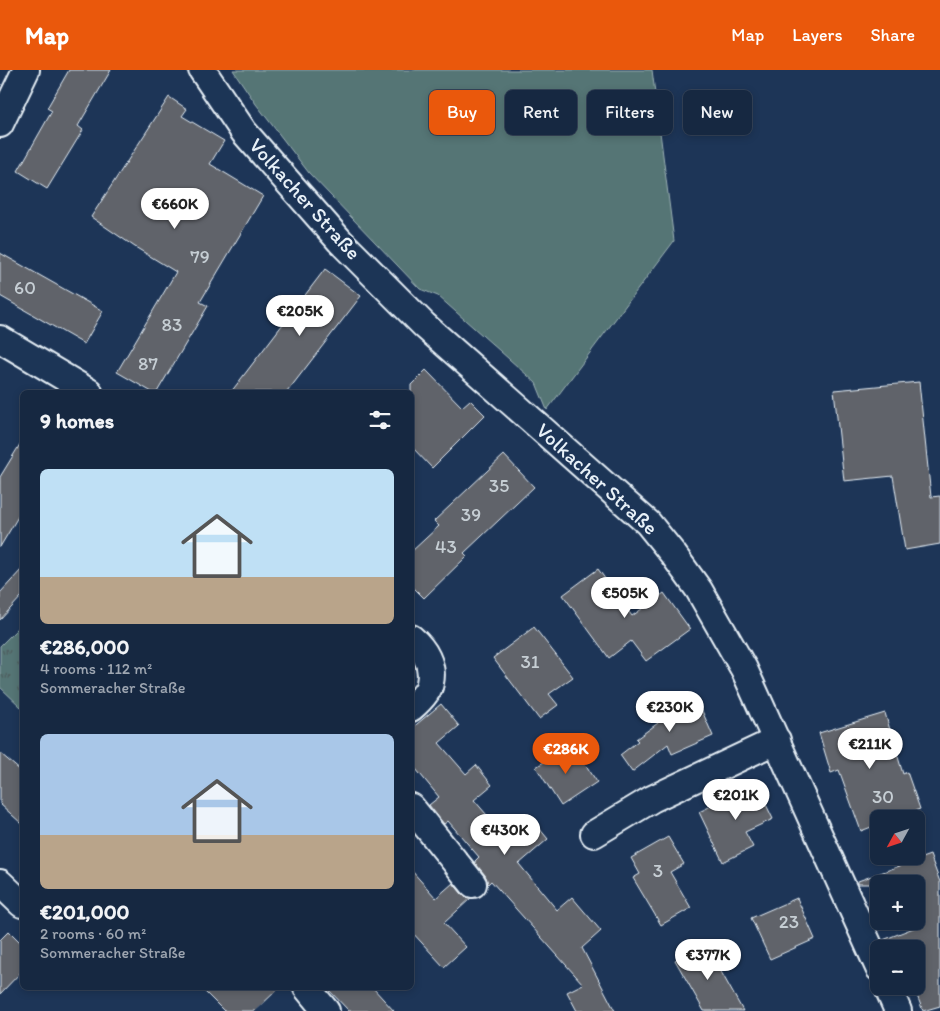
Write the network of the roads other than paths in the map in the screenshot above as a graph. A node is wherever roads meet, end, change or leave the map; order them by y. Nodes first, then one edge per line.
1 (26, 70) edge
2 (202, 70) edge
3 (0, 124) edge
4 (0, 339) edge
5 (85, 390) edge
6 (414, 641) edge
7 (414, 704) edge
8 (777, 740) junction
9 (414, 810) edge
10 (594, 834) dead end
11 (0, 883) edge
12 (473, 884) dead end
13 (20, 902) edge
14 (870, 948) edge
15 (309, 990) edge
16 (891, 995) edge
17 (326, 1011) edge
18 (898, 1011) edge

1 - 3 street
2 - 8 street, Volkacher Straße
4 - 5 street
6 - 7 street
8 - 10 street
8 - 14 street, Volkacher Straße
9 - 12 street
11 - 13 street
15 - 17 street
16 - 18 street

